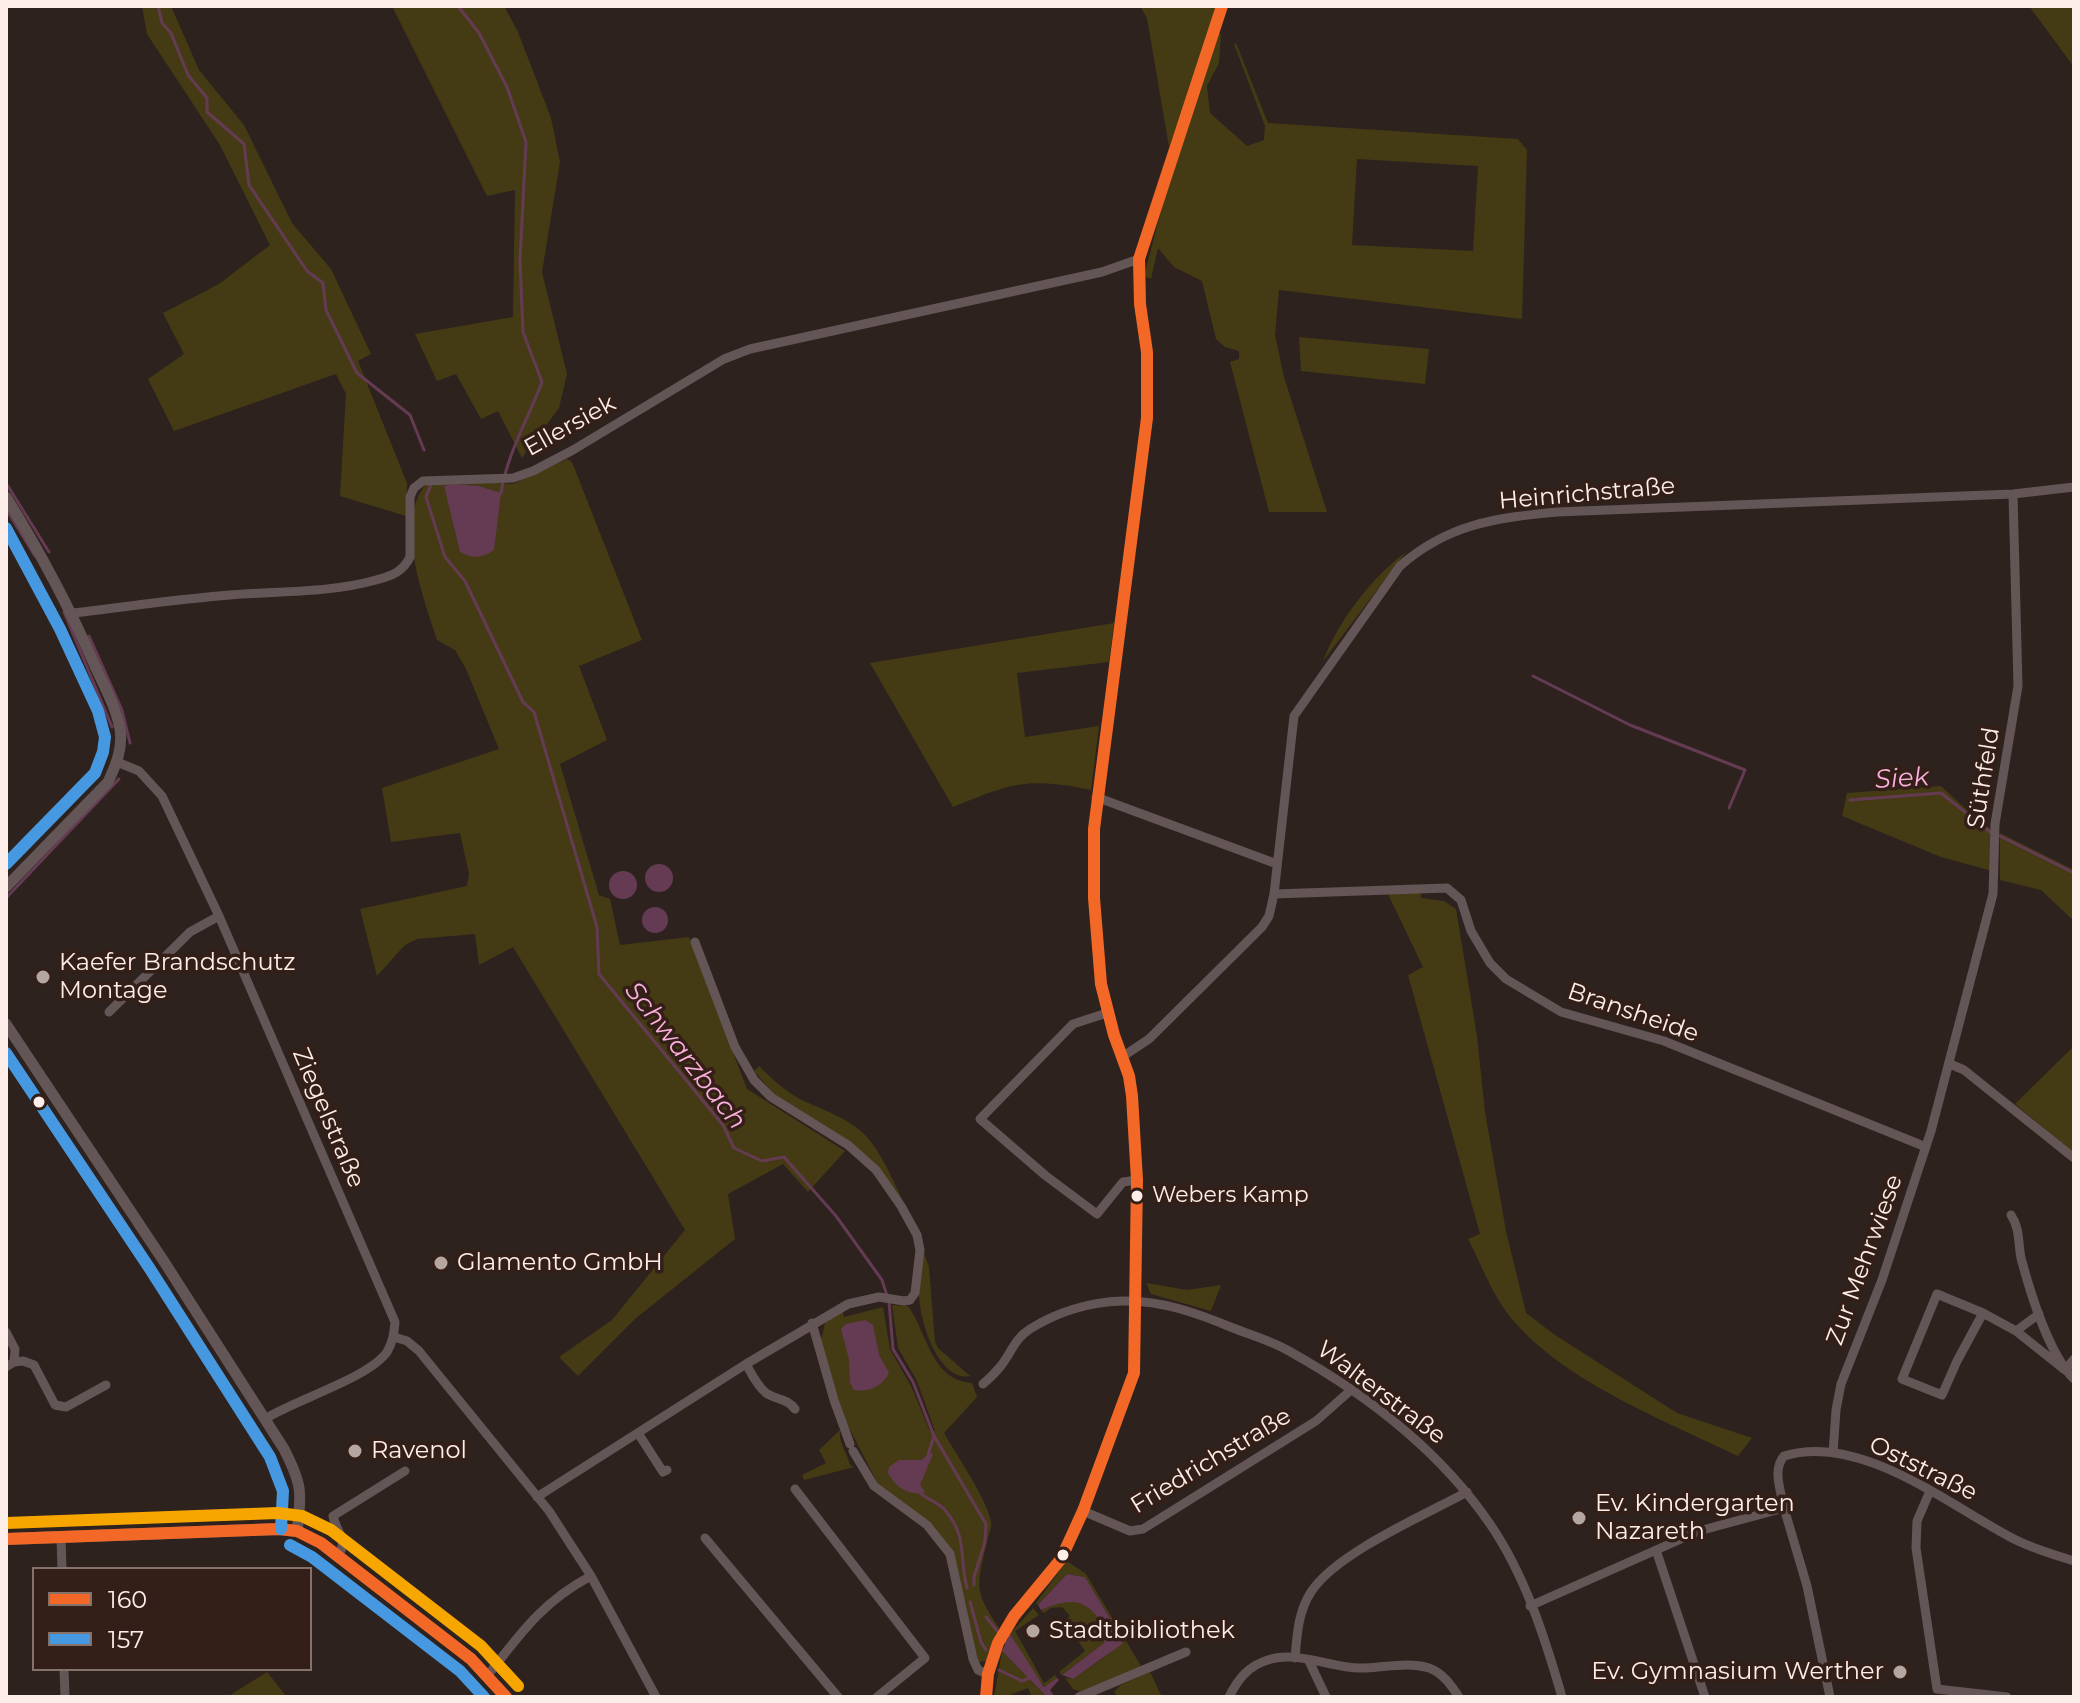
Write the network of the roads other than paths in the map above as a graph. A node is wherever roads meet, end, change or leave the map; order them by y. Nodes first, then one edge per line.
1 (1222, 6) edge
2 (1139, 259) junction
3 (2074, 487) edge
4 (2013, 494) junction
5 (6, 497) edge
6 (73, 613) junction
7 (117, 762) junction
8 (1096, 797) junction
9 (1277, 864) junction
10 (6, 887) edge
11 (1274, 894) junction
12 (219, 916) junction
13 (695, 942) dead end
14 (109, 1012) dead end
15 (1107, 1013) junction
16 (6, 1024) edge
17 (1122, 1057) junction
18 (1950, 1064) junction
19 (1944, 1083) joint
20 (1926, 1147) junction
21 (2074, 1158) edge
22 (1137, 1180) junction
23 (2011, 1215) dead end
24 (1136, 1301) junction
25 (1983, 1313) junction
26 (2039, 1314) junction
27 (812, 1323) junction
28 (2016, 1331) junction
29 (6, 1332) edge
30 (394, 1337) junction
31 (2074, 1359) edge
32 (10, 1364) edge
33 (746, 1364) junction
34 (2065, 1370) junction
35 (2074, 1379) edge
36 (983, 1384) dead end
37 (106, 1385) dead end
38 (1351, 1390) junction
39 (795, 1409) dead end
40 (265, 1419) junction
41 (638, 1433) junction
42 (1833, 1453) junction
43 (667, 1470) dead end
44 (405, 1471) dead end
45 (795, 1489) dead end
46 (1930, 1491) junction
47 (1467, 1492) junction
48 (537, 1497) junction
49 (1784, 1508) junction
50 (1083, 1511) junction
51 (297, 1531) junction
52 (61, 1538) junction
53 (705, 1538) dead end
54 (6, 1539) edge
55 (1656, 1550) junction
56 (338, 1556) junction
57 (2074, 1561) edge
58 (62, 1567) edge
59 (591, 1576) junction
60 (1530, 1606) junction
61 (1186, 1652) dead end
62 (1295, 1658) junction
63 (1309, 1661) junction
64 (64, 1671) edge
65 (988, 1674) junction
66 (488, 1675) junction
67 (65, 1697) edge
68 (506, 1697) edge
69 (656, 1697) edge
70 (838, 1697) edge
71 (877, 1697) edge
72 (986, 1697) edge
73 (1079, 1697) edge
74 (1229, 1697) edge
75 (1326, 1697) edge
76 (1459, 1697) edge
77 (1562, 1697) edge
78 (1705, 1697) edge
79 (1830, 1697) edge
80 (2007, 1697) edge

1 - 2 street
2 - 6 street, Ellersiek
2 - 8 street
3 - 4 street, Heinrichstraße
4 - 9 street, Heinrichstraße
4 - 18 street, Süthfeld
5 - 6 street
6 - 7 street
7 - 10 street
7 - 12 street, Ziegelstraße
8 - 9 street
8 - 15 street
9 - 11 street, Heinrichstraße
11 - 17 street, Heinrichstraße
11 - 20 street, Bransheide
12 - 14 street
12 - 30 street, Ziegelstraße
13 - 27 street
15 - 17 street
15 - 22 street
16 - 40 street
17 - 22 street
18 - 19 street, Süthfeld
18 - 21 street
19 - 20 street, Zur Mehrwiese
20 - 42 street, Zur Mehrwiese
22 - 24 street
23 - 26 street
24 - 36 street, Walterstraße
24 - 38 street, Walterstraße
24 - 50 street
25 - 25 street
25 - 28 street
26 - 28 street
26 - 34 street
27 - 33 street
27 - 65 street
28 - 34 street
29 - 32 street
30 - 40 street
30 - 48 street
31 - 34 street
32 - 37 street
33 - 39 street
33 - 41 street
34 - 35 street
38 - 47 street, Walterstraße
38 - 50 street, Friedrichstraße
40 - 51 street
41 - 43 street
41 - 48 street
42 - 46 street, Oststraße
42 - 49 street, Oststraße
44 - 56 street
45 - 71 street
46 - 57 street, Oststraße
46 - 80 street
47 - 60 street, Walterstraße
47 - 62 street
48 - 59 street
49 - 55 street
49 - 79 street
50 - 65 street
51 - 52 main road
51 - 56 main road
52 - 54 main road
52 - 58 street
53 - 70 street
55 - 60 street
55 - 78 street
56 - 66 main road
59 - 66 street
59 - 69 street
60 - 77 street, Walterstraße
61 - 73 street
62 - 63 street
62 - 74 street
63 - 75 street
63 - 76 street
64 - 67 street
65 - 72 street
66 - 68 main road

